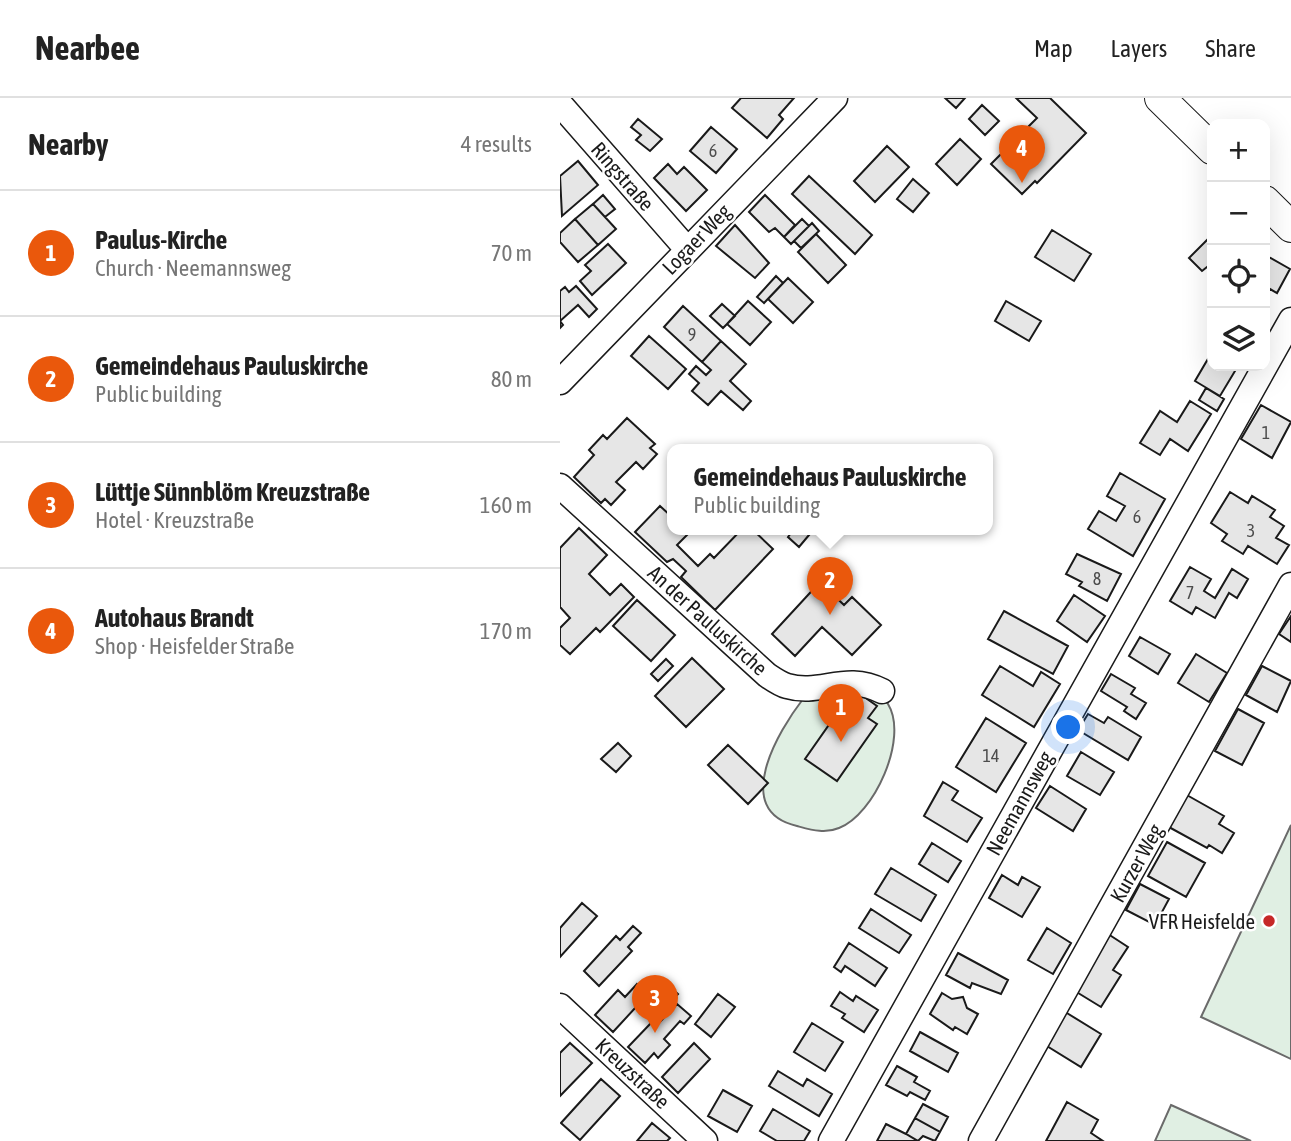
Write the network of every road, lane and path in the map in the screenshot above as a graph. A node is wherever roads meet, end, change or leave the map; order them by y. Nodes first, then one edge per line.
1 (835, 98) edge
2 (1160, 98) edge
3 (560, 104) edge
4 (1207, 144) edge
5 (1270, 206) edge
6 (1291, 227) edge
7 (687, 248) junction
8 (1291, 320) edge
9 (560, 382) edge
10 (560, 486) edge
11 (1291, 585) edge
12 (882, 691) dead end
13 (560, 1006) edge
14 (705, 1141) edge
15 (831, 1141) edge
16 (981, 1141) edge

1 - 7 street, Logaer Weg
2 - 4 main road
3 - 7 street, Ringstraße
5 - 6 main road
7 - 9 street, Logaer Weg
8 - 15 street, Neemannsweg
10 - 12 street, An der Pauluskirche
11 - 16 street, Kurzer Weg
13 - 14 street, Kreuzstraße

